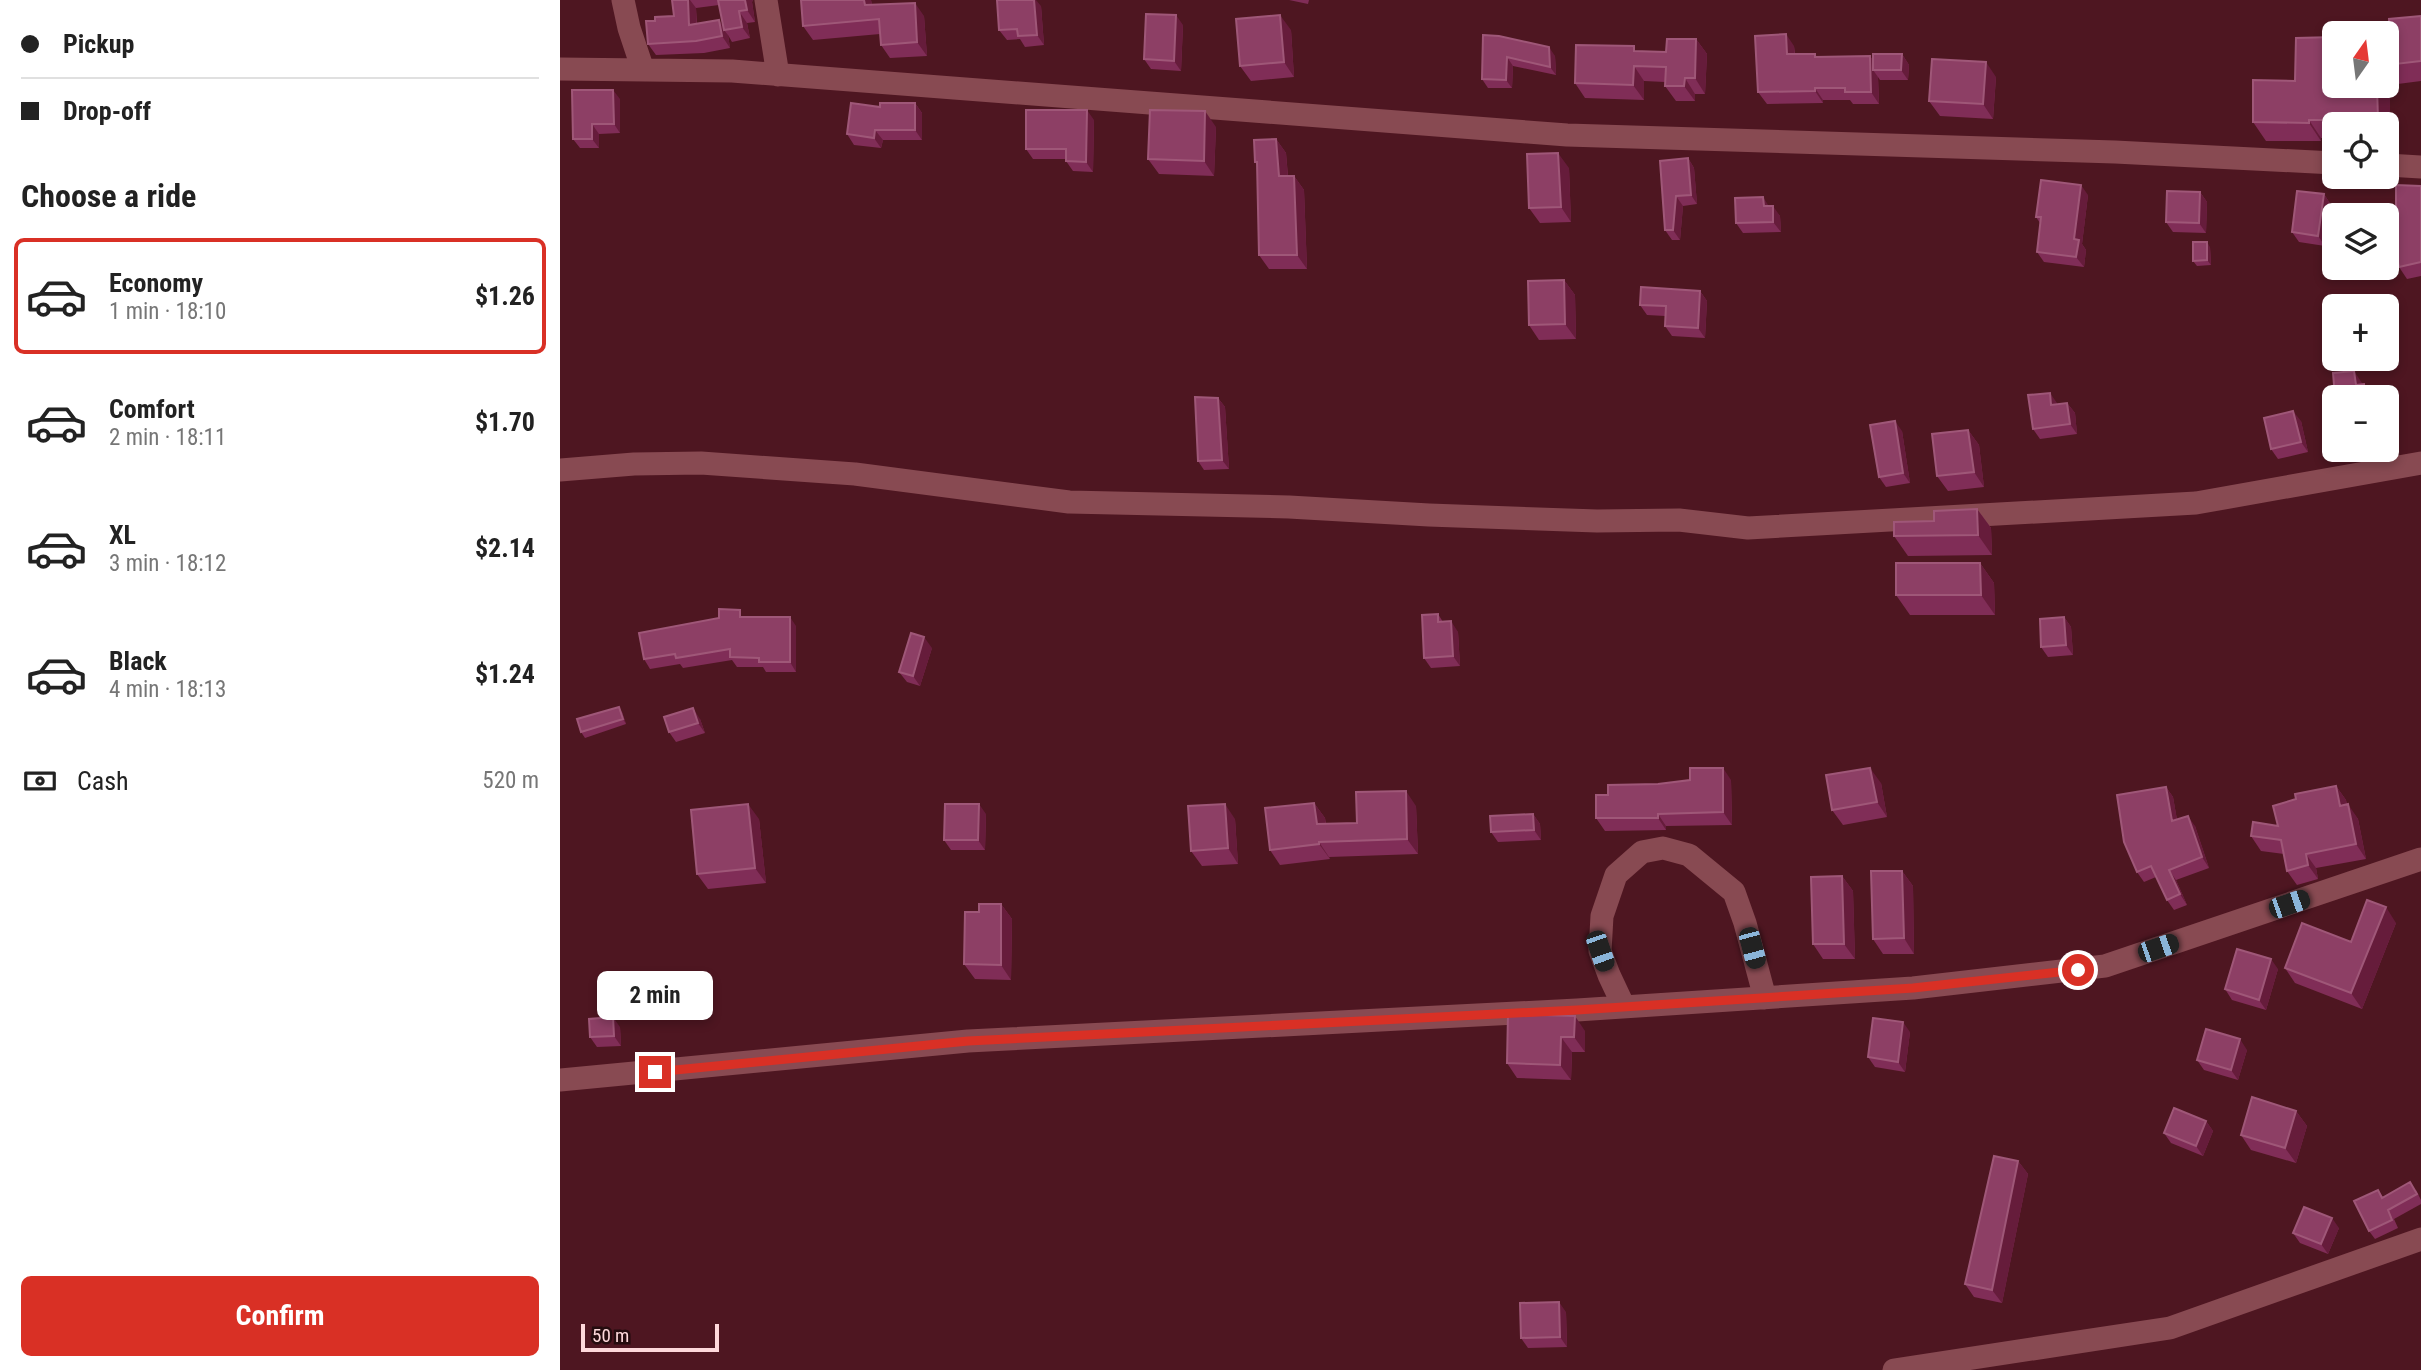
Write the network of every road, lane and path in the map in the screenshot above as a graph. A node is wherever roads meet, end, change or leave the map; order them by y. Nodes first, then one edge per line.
1 (623, 0) edge
2 (766, 0) edge
3 (560, 69) edge
4 (643, 70) junction
5 (778, 75) junction
6 (2322, 162) edge
7 (2399, 166) edge
8 (2421, 167) edge
9 (2421, 463) edge
10 (560, 470) edge
11 (2421, 859) edge
12 (1765, 998) junction
13 (1625, 1007) junction
14 (560, 1080) edge
15 (2421, 1239) edge
16 (1894, 1370) edge

1 - 4 street
2 - 5 street
3 - 4 street
4 - 5 street
5 - 6 street
7 - 8 street
9 - 10 street
11 - 12 street
12 - 13 street
12 - 13 street
13 - 14 street
15 - 16 street

